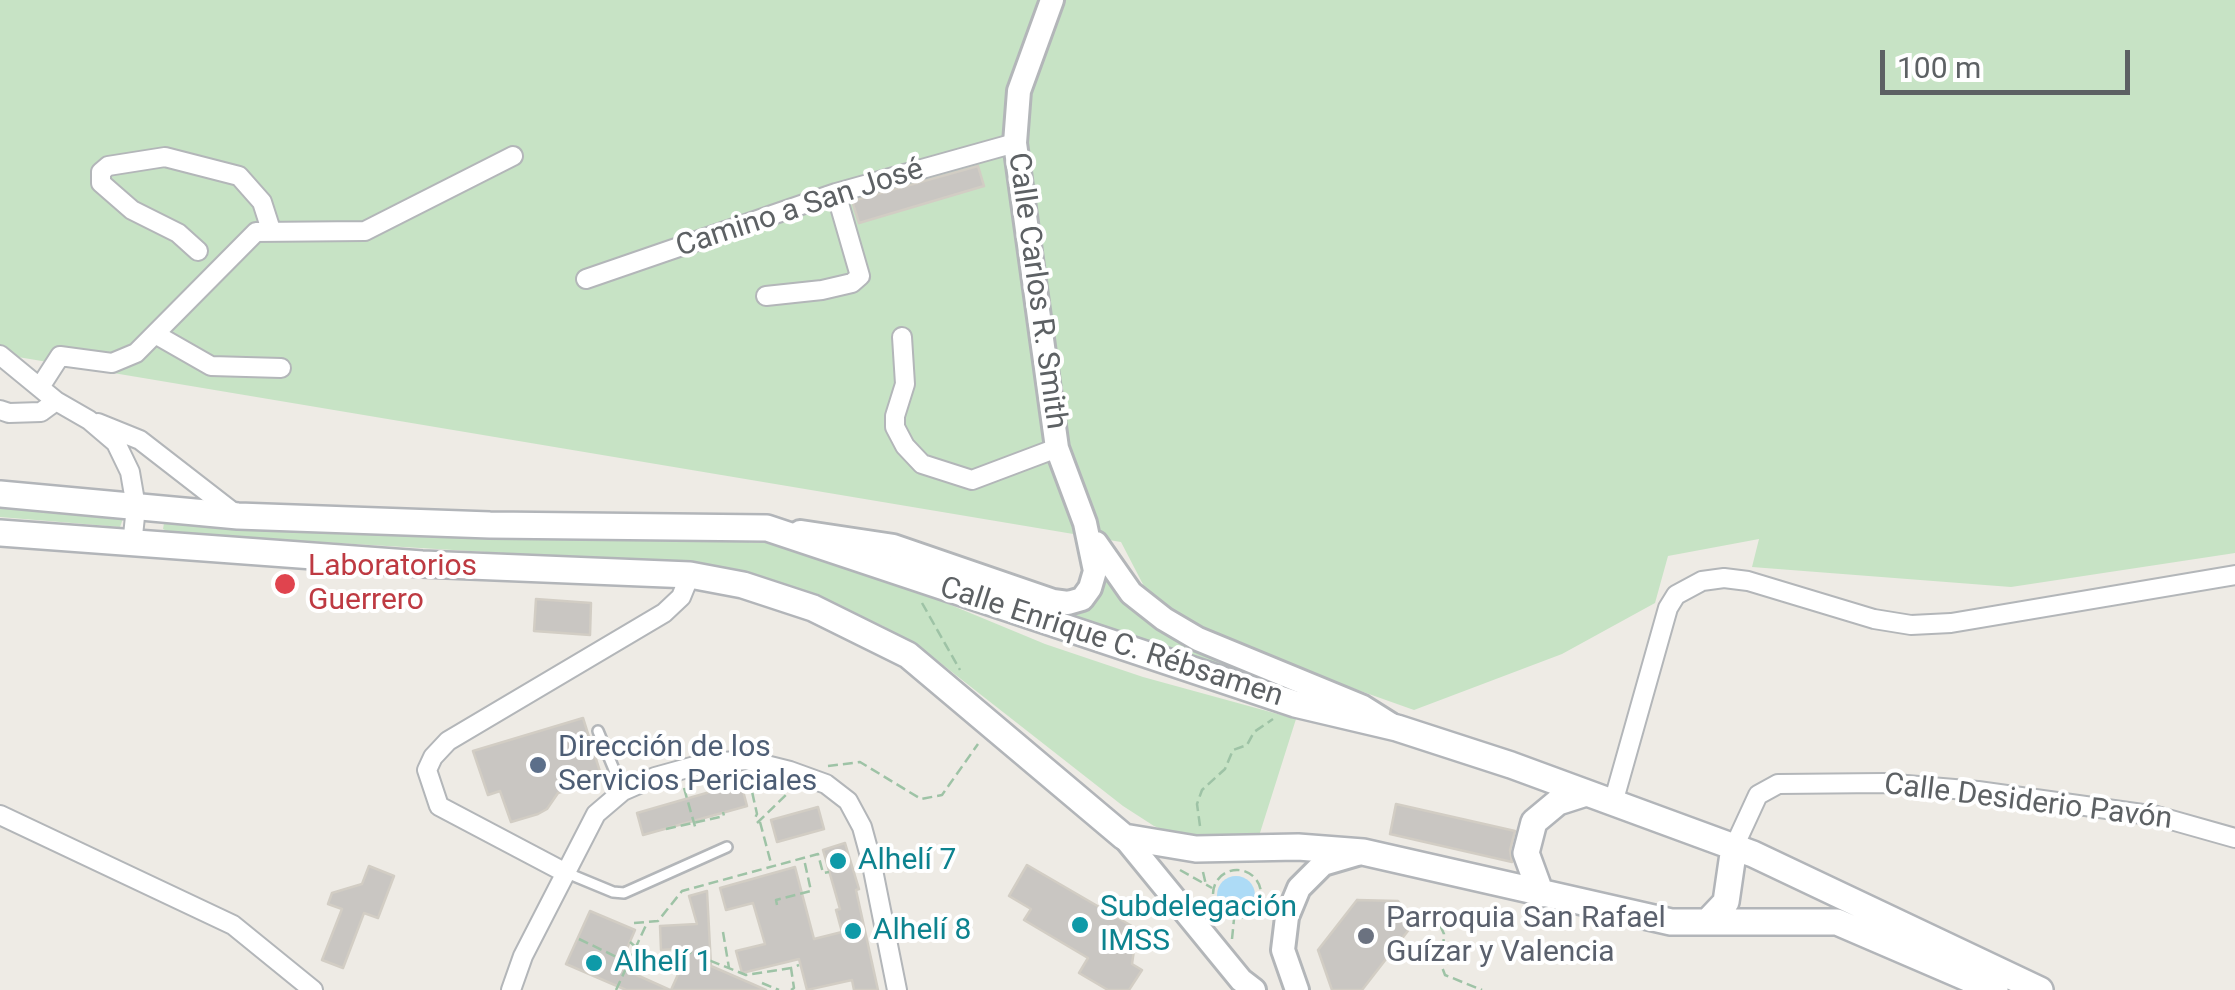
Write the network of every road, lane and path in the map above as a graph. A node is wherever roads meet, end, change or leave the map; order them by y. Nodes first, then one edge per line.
1 (1052, 0) edge
2 (1015, 144) junction
3 (513, 156) dead end
4 (836, 194) junction
5 (263, 231) junction
6 (198, 251) dead end
7 (586, 279) dead end
8 (766, 296) dead end
9 (154, 334) junction
10 (902, 337) dead end
11 (0, 355) edge
12 (281, 368) dead end
13 (40, 387) junction
14 (56, 401) junction
15 (0, 410) edge
16 (89, 420) junction
17 (1056, 448) junction
18 (0, 494) edge
19 (136, 507) junction
20 (238, 516) junction
21 (1086, 523) junction
22 (767, 528) junction
23 (0, 533) edge
24 (132, 545) junction
25 (690, 575) junction
26 (2235, 575) edge
27 (918, 593) dead end
28 (965, 680) dead end
29 (1295, 704) junction
30 (992, 728) junction
31 (1397, 728) junction
32 (598, 731) dead end
33 (746, 760) junction
34 (805, 776) junction
35 (622, 791) junction
36 (1586, 793) junction
37 (688, 801) dead end
38 (1614, 803) junction
39 (723, 812) dead end
40 (0, 815) edge
41 (757, 821) junction
42 (694, 823) junction
43 (666, 829) dead end
44 (696, 830) dead end
45 (1124, 837) junction
46 (2235, 838) edge
47 (727, 847) dead end
48 (1734, 847) junction
49 (1196, 849) junction
50 (1364, 852) junction
51 (804, 858) junction
52 (772, 867) junction
53 (564, 872) junction
54 (829, 872) dead end
55 (1541, 894) junction
56 (777, 905) dead end
57 (1243, 918) joint
58 (1709, 920) junction
59 (648, 921) junction
60 (634, 923) dead end
61 (1440, 925) dead end
62 (722, 932) dead end
63 (579, 939) dead end
64 (630, 942) dead end
65 (636, 945) junction
66 (628, 962) junction
67 (799, 965) dead end
68 (791, 968) junction
69 (730, 970) junction
70 (762, 983) dead end
71 (313, 990) edge
72 (511, 990) edge
73 (616, 990) edge
74 (779, 990) edge
75 (791, 990) edge
76 (896, 990) edge
77 (1254, 990) edge
78 (1297, 990) edge
79 (1482, 990) edge
80 (1995, 990) edge
81 (2040, 990) edge

1 - 2 street, Calle Carlos R. Smith
2 - 4 street, Camino a San José
2 - 17 street, Calle Carlos R. Smith
3 - 5 street
4 - 7 street, Camino a San José
4 - 8 street
5 - 6 street
5 - 9 street
9 - 12 street
9 - 13 street
10 - 17 street
11 - 13 street
13 - 14 street
14 - 15 street
14 - 16 street
16 - 19 street
16 - 20 street
17 - 21 street, Calle Carlos R. Smith
18 - 19 main road, Calle Enrique C. Rébsamen
19 - 20 main road, Calle Enrique C. Rébsamen
19 - 24 street
20 - 22 main road, Calle Enrique C. Rébsamen
21 - 22 street, Calle Carlos R. Smith
21 - 31 street, Calle Carlos R. Smith
22 - 29 main road, Calle Enrique C. Rébsamen
23 - 24 main road
24 - 25 main road
25 - 30 main road
25 - 53 street
26 - 38 street
27 - 28 path
29 - 31 main road, Calle Enrique C. Rébsamen
29 - 49 path
30 - 34 path
30 - 45 main road
31 - 36 main road, Calle Enrique C. Rébsamen
32 - 35 lane
33 - 34 street
33 - 35 street
33 - 41 path
34 - 41 path
34 - 76 street
35 - 53 street
36 - 38 main road, Calle Enrique C. Rébsamen
36 - 55 main road
37 - 42 path
38 - 48 main road, Calle Enrique C. Rébsamen
39 - 42 path
40 - 71 street
41 - 52 path
42 - 43 path
42 - 44 path
45 - 49 main road
45 - 77 street
46 - 48 street, Calle Desiderio Pavón
47 - 53 lane
48 - 58 main road
48 - 81 main road, Calle Enrique C. Rébsamen
49 - 50 main road
50 - 55 main road
50 - 78 street
51 - 52 path
51 - 54 path
51 - 56 path
52 - 59 path
53 - 72 street
55 - 58 main road
57 - 57 path
58 - 80 main road
59 - 60 path
59 - 65 path
61 - 79 path
62 - 69 path
63 - 66 path
64 - 65 path
65 - 66 path
65 - 69 path
66 - 73 path
67 - 68 path
68 - 69 path
68 - 75 path
70 - 74 path

